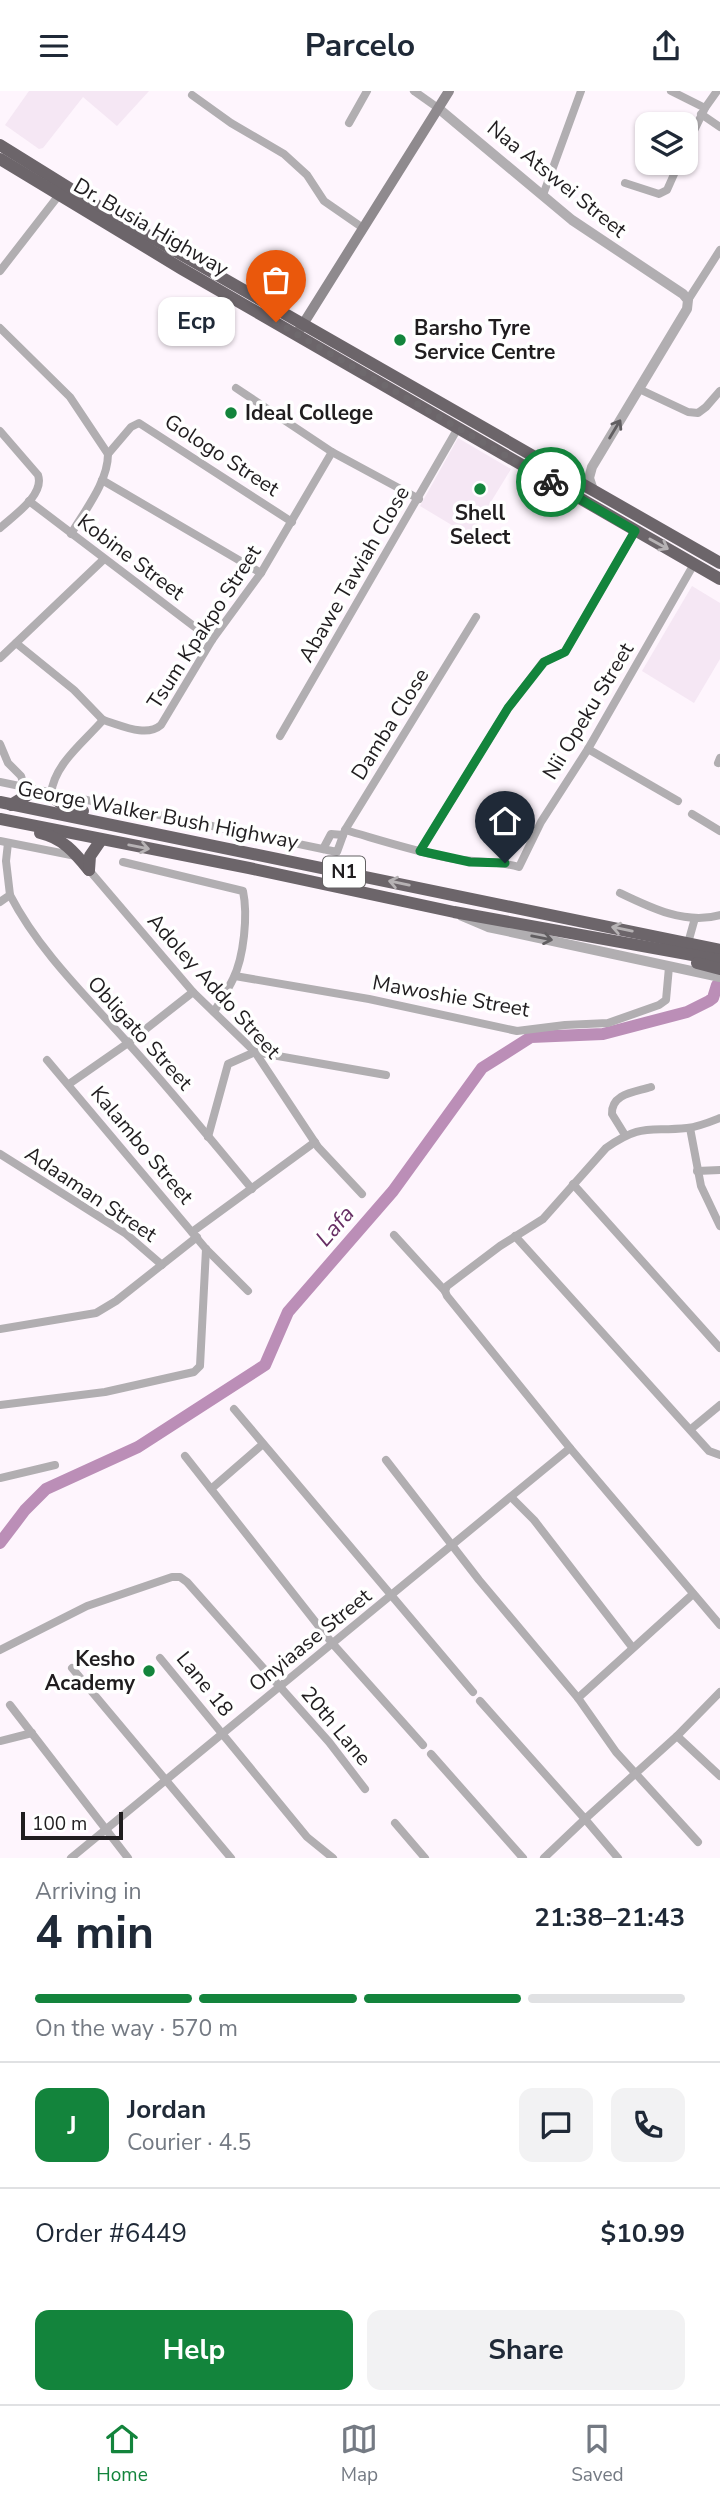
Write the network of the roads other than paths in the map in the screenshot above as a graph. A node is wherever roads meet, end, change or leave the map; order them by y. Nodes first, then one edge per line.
1 (367, 91) edge
2 (414, 91) edge
3 (449, 91) edge
4 (582, 91) edge
5 (671, 91) edge
6 (717, 91) edge
7 (192, 95) dead end
8 (438, 108) junction
9 (703, 111) junction
10 (698, 121) edge
11 (349, 123) dead end
12 (720, 127) edge
13 (0, 145) edge
14 (0, 159) edge
15 (674, 175) edge
16 (625, 184) dead end
17 (59, 195) junction
18 (543, 195) junction
19 (363, 228) junction
20 (720, 250) edge
21 (0, 271) edge
22 (688, 300) junction
23 (0, 328) edge
24 (303, 331) junction
25 (236, 389) dead end
26 (639, 389) junction
27 (720, 391) edge
28 (458, 428) junction
29 (0, 431) edge
30 (332, 452) junction
31 (108, 454) junction
32 (102, 480) junction
33 (593, 490) junction
34 (418, 499) junction
35 (29, 502) junction
36 (292, 522) junction
37 (0, 528) edge
38 (635, 531) junction
39 (71, 534) junction
40 (103, 560) junction
41 (720, 563) edge
42 (694, 564) junction
43 (261, 573) junction
44 (720, 579) edge
45 (476, 617) dead end
46 (212, 640) junction
47 (16, 643) junction
48 (0, 658) edge
49 (103, 720) junction
50 (280, 736) dead end
51 (0, 744) edge
52 (588, 748) junction
53 (0, 782) edge
54 (30, 789) junction
55 (51, 793) junction
56 (678, 801) dead end
57 (5, 804) edge
58 (692, 814) dead end
59 (0, 819) edge
60 (0, 825) edge
61 (132, 828) junction
62 (720, 831) edge
63 (344, 832) junction
64 (101, 840) junction
65 (4, 842) edge
66 (323, 849) junction
67 (420, 851) junction
68 (78, 857) junction
69 (124, 862) dead end
70 (89, 870) junction
71 (620, 893) dead end
72 (10, 895) junction
73 (0, 902) edge
74 (454, 912) junction
75 (720, 915) edge
76 (695, 918) junction
77 (605, 939) junction
78 (694, 945) junction
79 (720, 948) edge
80 (720, 960) edge
81 (669, 967) junction
82 (720, 969) edge
83 (235, 976) junction
84 (720, 977) edge
85 (193, 992) junction
86 (214, 1012) junction
87 (128, 1043) junction
88 (255, 1052) junction
89 (47, 1060) dead end
90 (386, 1075) dead end
91 (69, 1084) junction
92 (651, 1087) dead end
93 (720, 1118) edge
94 (690, 1128) junction
95 (625, 1135) junction
96 (208, 1137) junction
97 (315, 1142) junction
98 (0, 1154) edge
99 (720, 1170) edge
100 (697, 1171) junction
101 (573, 1184) junction
102 (252, 1189) junction
103 (362, 1194) dead end
104 (720, 1226) edge
105 (194, 1235) junction
106 (394, 1235) dead end
107 (514, 1236) junction
108 (206, 1249) junction
109 (162, 1265) junction
110 (248, 1291) dead end
111 (445, 1291) junction
112 (0, 1329) edge
113 (720, 1348) edge
114 (0, 1405) edge
115 (720, 1405) edge
116 (234, 1409) dead end
117 (691, 1429) junction
118 (263, 1444) junction
119 (570, 1448) junction
120 (720, 1455) edge
121 (185, 1456) dead end
122 (386, 1460) dead end
123 (55, 1465) dead end
124 (0, 1478) edge
125 (211, 1489) junction
126 (512, 1498) junction
127 (452, 1546) junction
128 (692, 1594) junction
129 (390, 1597) junction
130 (720, 1625) edge
131 (332, 1643) junction
132 (632, 1647) junction
133 (0, 1650) edge
134 (160, 1658) dead end
135 (72, 1668) dead end
136 (279, 1686) junction
137 (473, 1692) dead end
138 (720, 1692) edge
139 (578, 1698) junction
140 (480, 1701) dead end
141 (10, 1705) dead end
142 (32, 1733) junction
143 (222, 1733) junction
144 (677, 1736) junction
145 (0, 1741) edge
146 (423, 1745) dead end
147 (431, 1754) dead end
148 (636, 1772) junction
149 (720, 1776) edge
150 (166, 1780) junction
151 (365, 1789) dead end
152 (585, 1819) junction
153 (395, 1823) dead end
154 (105, 1830) junction
155 (698, 1842) dead end
156 (71, 1858) edge
157 (128, 1858) edge
158 (231, 1858) edge
159 (333, 1858) edge
160 (425, 1858) edge
161 (523, 1858) edge
162 (544, 1858) edge
163 (618, 1858) edge

1 - 11 street
2 - 8 street
3 - 8 main road
4 - 18 street
5 - 9 street
6 - 9 street
7 - 19 street
8 - 18 street, Naa Atswei Street
8 - 19 main road
9 - 10 street
9 - 12 street
13 - 24 highway, Dr. Busia Highway
14 - 17 highway, Dr. Busia Highway
15 - 16 street
17 - 21 street
17 - 24 highway, Dr. Busia Highway
18 - 22 street, Naa Atswei Street
19 - 24 main road
20 - 22 street
22 - 26 street
23 - 31 street
24 - 28 highway, Dr. Busia Highway
24 - 33 highway, Dr. Busia Highway
25 - 30 street
26 - 27 street
33 -> 26 street
28 - 34 street, Abawe Tawiah Close
28 - 38 highway, Dr. Busia Highway
29 - 35 street
30 - 34 street
30 - 36 street, Tsum Kpakpo Street
31 - 32 street, Gologo Street
31 - 36 street, Gologo Street
32 - 39 street, Gologo Street
32 - 43 street
33 - 41 highway, Dr. Busia Highway
34 - 50 street, Abawe Tawiah Close
35 - 37 street
35 - 39 street, Kobine Street
36 - 43 street, Tsum Kpakpo Street
38 -> 42 highway, Dr. Busia Highway
38 - 67 street
39 - 40 street, Kobine Street
40 - 46 street, Kobine Street
40 - 47 street
42 - 44 highway, Dr. Busia Highway
42 - 52 street, Nii Opeku Street
43 - 46 street, Tsum Kpakpo Street
45 - 63 street, Damba Close
46 - 49 street, Tsum Kpakpo Street
47 - 48 street
47 - 49 street
49 - 55 street
51 - 54 street
52 - 56 street
52 - 67 street, Nii Opeku Street
53 - 54 street
54 - 55 street
54 - 57 highway
55 - 61 highway
55 - 66 street
57 - 61 highway, George Walker Bush Highway / N1
58 - 62 street
59 - 64 highway, George Walker Bush Highway / N1
60 - 68 highway
78 -> 61 highway, George Walker Bush Highway / N1
63 - 66 street
63 - 66 street, Damba Close
63 - 67 street, Nii Opeku Street
64 - 70 highway
64 -> 74 highway, George Walker Bush Highway / N1
65 - 68 street
65 - 72 street
68 - 70 highway
69 - 83 street
70 - 85 street, Adoley Addo Street
71 - 76 street
72 - 73 street
72 - 87 street, Obligato Street
74 - 77 highway, George Walker Bush Highway / N1
74 -> 81 street, George Walker Bush Highway
75 - 76 street
76 - 78 street
77 - 80 highway, George Walker Bush Highway / N1
77 - 82 highway, N1
78 - 79 highway, George Walker Bush Highway / N1
81 - 83 street, Mawoshie Street
81 - 84 street, George Walker Bush Highway
83 - 86 street
85 - 86 street, Adoley Addo Street
85 - 87 street, Kalambo Street
86 - 88 street, Adoley Addo Street
87 - 91 street, Kalambo Street
87 - 96 street, Obligato Street
88 - 90 street
88 - 96 street
88 - 97 street, Adoley Addo Street
89 - 91 street
91 - 105 street, Kalambo Street
92 - 95 street
93 - 94 street
94 - 95 street
94 - 100 street
95 - 101 street
96 - 102 street, Obligato Street
97 - 102 street
97 - 103 street, Adoley Addo Street
98 - 109 street, Adaaman Street
99 - 100 street
100 - 104 street
101 - 107 street
101 - 113 street
102 - 105 street
105 - 108 street, Kalambo Street
105 - 109 street
106 - 111 street
107 - 111 street
107 - 117 street
108 - 110 street, Kalambo Street
108 - 114 street
109 - 112 street
111 - 119 street
115 - 117 street
116 - 118 street
117 - 120 street
118 - 125 street
118 - 129 street
119 - 126 street, Onyiaase Street
119 - 128 street
121 - 125 street
122 - 127 street
123 - 124 street
125 - 131 street
126 - 127 street, Onyiaase Street
126 - 132 street
127 - 129 street, Onyiaase Street
127 - 139 street
128 - 130 street
128 - 132 street
129 - 131 street, Onyiaase Street
129 - 137 street
131 - 136 street, Onyiaase Street
131 - 146 street
132 - 139 street
133 - 136 street, 20th Lane
134 - 143 street, Lane 18
135 - 150 street
136 - 143 street, Onyiaase Street
136 - 151 street, 20th Lane
138 - 144 street
139 - 148 street
140 - 152 street
141 - 142 street
142 - 145 street
142 - 154 street
143 - 150 street, Onyiaase Street
143 - 159 street, Lane 18
144 - 148 street
144 - 149 street
147 - 161 street
148 - 152 street
148 - 155 street
150 - 154 street, Onyiaase Street
150 - 158 street
152 - 162 street
152 - 163 street
153 - 160 street
154 - 156 street, Onyiaase Street
154 - 157 street

